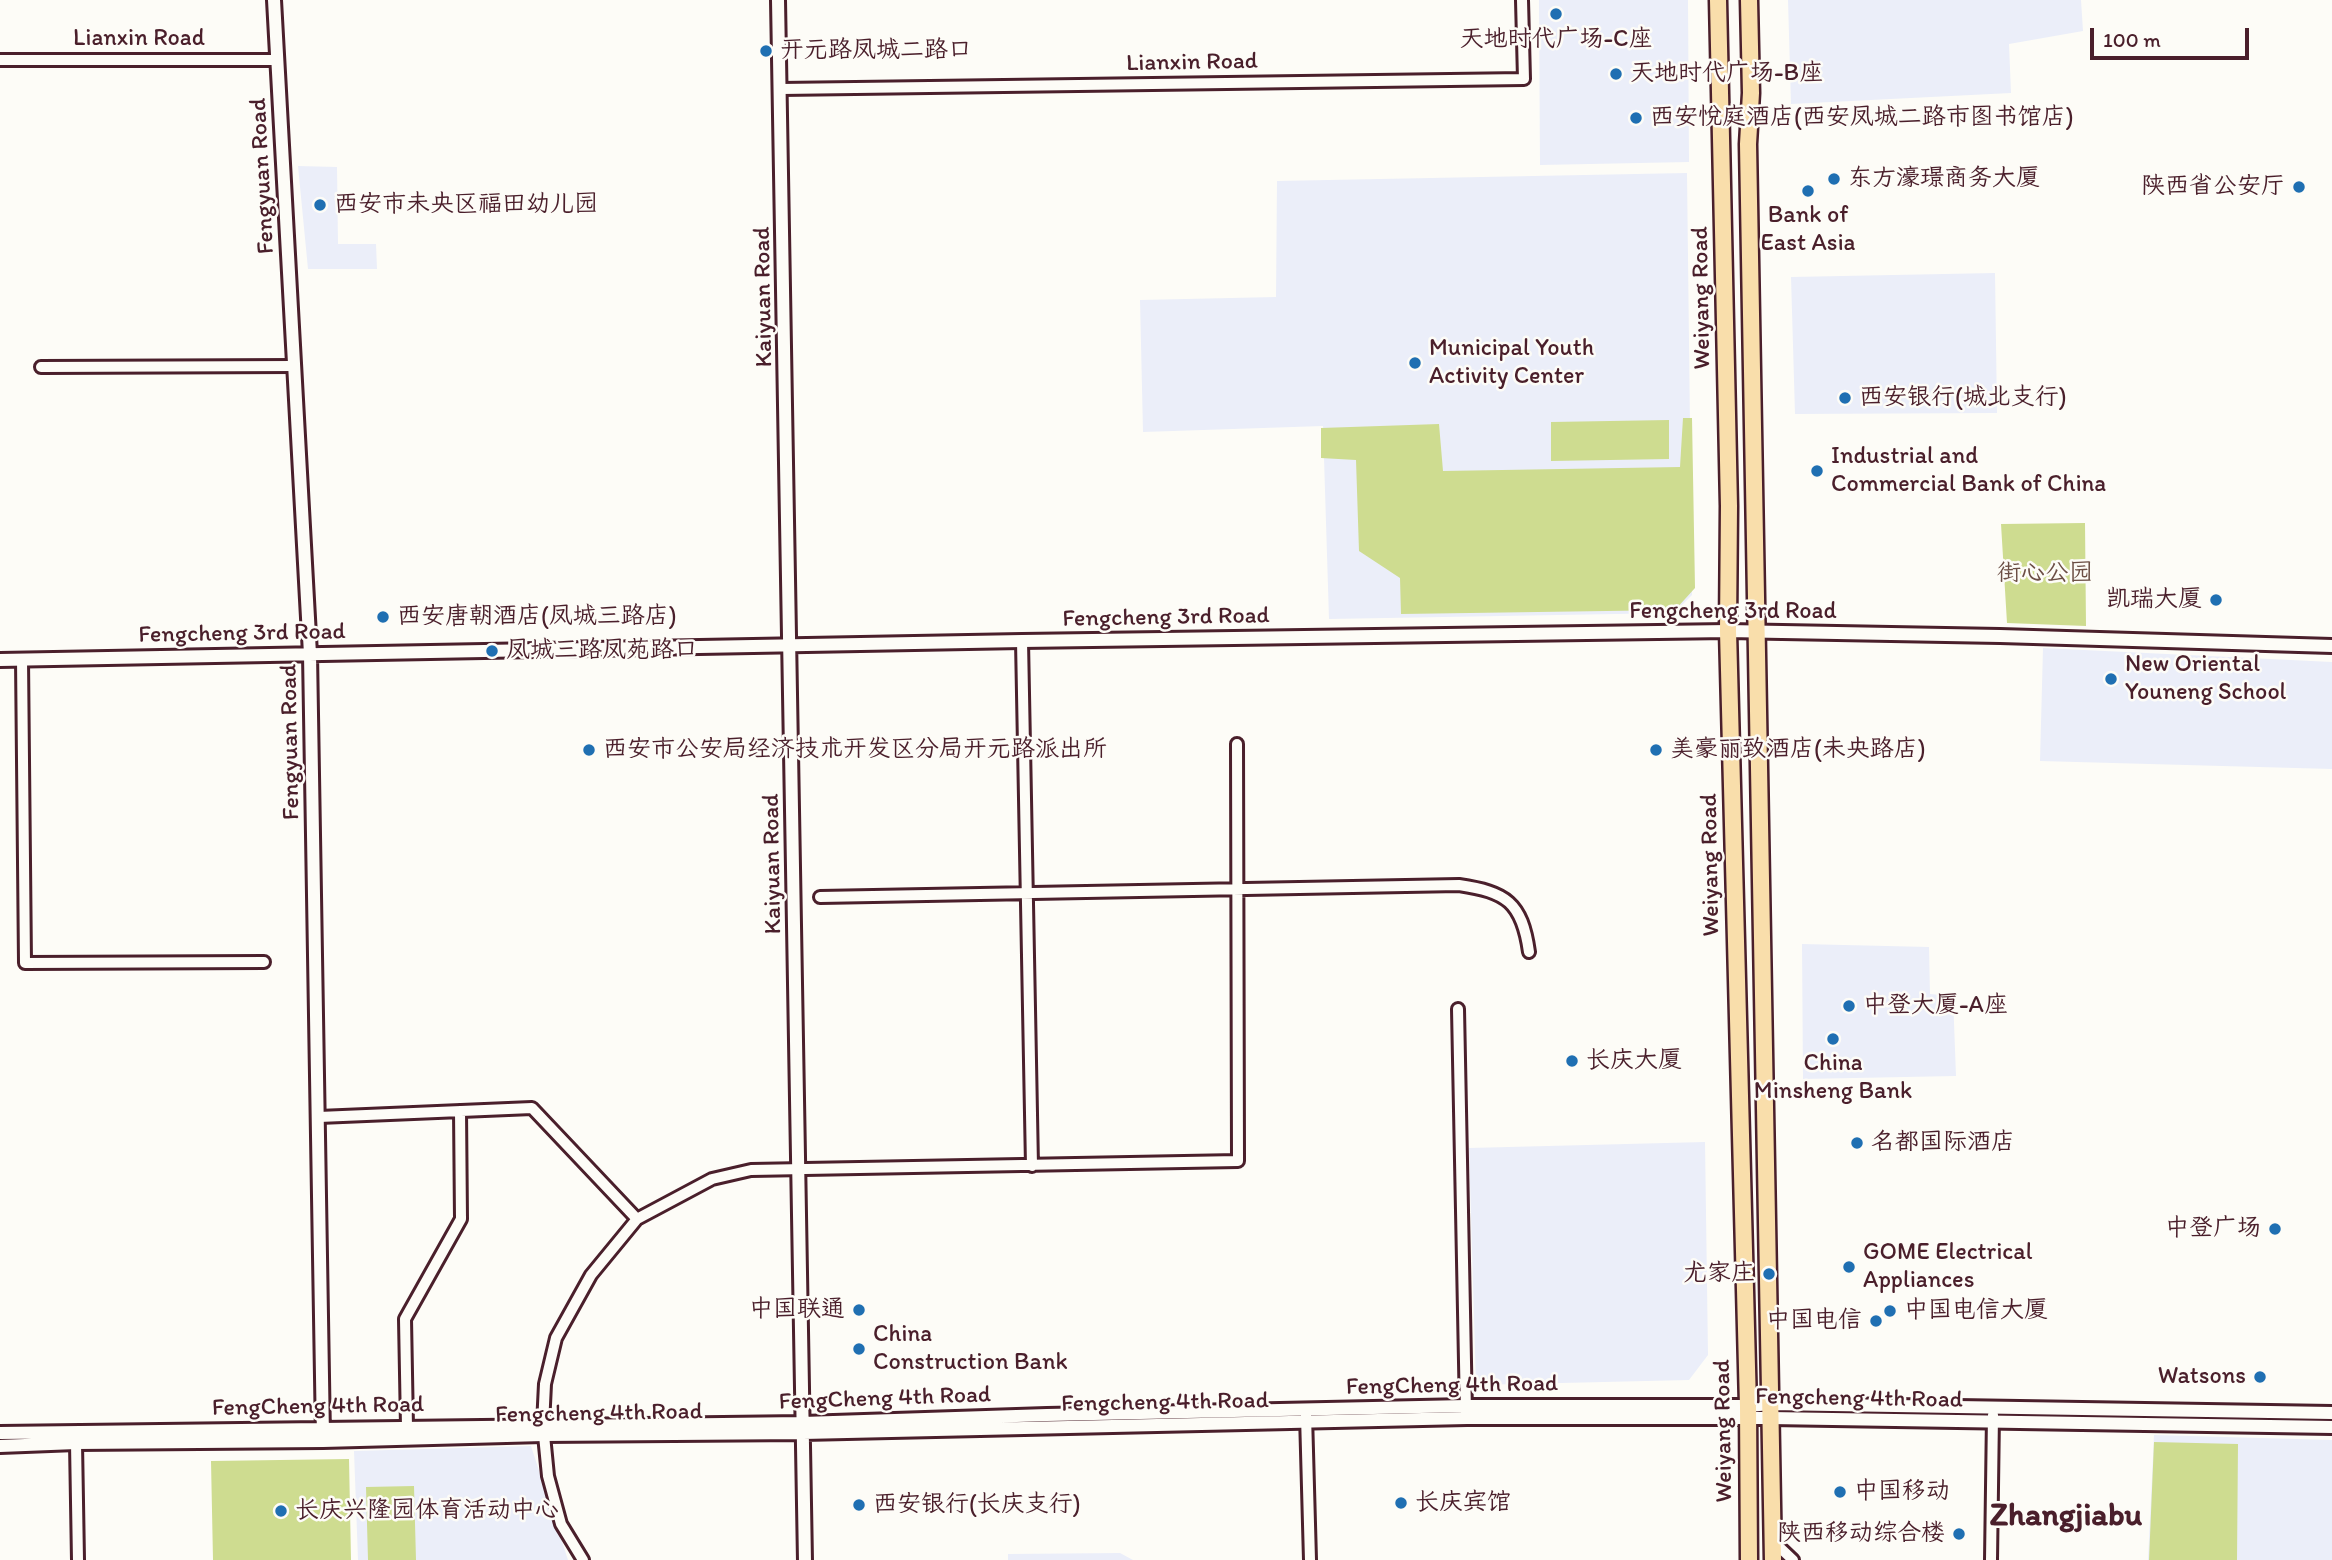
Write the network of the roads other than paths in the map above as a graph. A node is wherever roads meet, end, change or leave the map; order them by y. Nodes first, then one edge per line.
1 (274, 0) edge
2 (778, 0) edge
3 (1522, 0) edge
4 (1718, 0) edge
5 (1749, 0) edge
6 (0, 60) edge
7 (278, 60) junction
8 (781, 89) junction
9 (41, 366) dead end
10 (295, 366) junction
11 (1728, 631) junction
12 (1756, 631) junction
13 (1022, 641) junction
14 (790, 645) junction
15 (2332, 646) edge
16 (310, 654) junction
17 (22, 659) junction
18 (0, 660) edge
19 (1237, 744) dead end
20 (1237, 889) junction
21 (1026, 893) junction
22 (820, 897) dead end
23 (1529, 952) dead end
24 (264, 962) dead end
25 (1458, 1009) dead end
26 (460, 1111) junction
27 (320, 1117) junction
28 (1032, 1166) junction
29 (798, 1168) junction
30 (637, 1219) junction
31 (1770, 1411) junction
32 (1466, 1412) junction
33 (1748, 1412) junction
34 (2332, 1413) edge
35 (1306, 1415) junction
36 (1993, 1416) junction
37 (407, 1427) junction
38 (2332, 1427) edge
39 (803, 1428) junction
40 (543, 1430) junction
41 (0, 1433) edge
42 (323, 1435) junction
43 (76, 1443) junction
44 (0, 1446) edge
45 (1773, 1541) junction
46 (78, 1560) edge
47 (583, 1560) edge
48 (805, 1560) edge
49 (1310, 1560) edge
50 (1749, 1560) edge
51 (1773, 1560) edge
52 (1793, 1560) edge
53 (1991, 1560) edge

1 - 7 street, Fengyuan Road
2 - 8 street, Kaiyuan Road
3 - 8 street, Lianxin Road
4 - 11 main road, Weiyang Road
5 - 12 main road, Weiyang Road
6 - 7 street, Lianxin Road
7 - 10 street, Fengyuan Road
8 - 14 street, Kaiyuan Road
9 - 10 street
10 - 16 street, Fengyuan Road
11 - 12 street, Fengcheng 3rd Road
11 - 13 street, Fengcheng 3rd Road
11 - 33 main road, Weiyang Road
12 - 15 street, Fengcheng 3rd Road
12 - 31 main road, Weiyang Road
13 - 14 street, Fengcheng 3rd Road
13 - 21 street
14 - 16 street, Fengcheng 3rd Road
14 - 29 street, Kaiyuan Road
16 - 17 street, Fengcheng 3rd Road
16 - 27 street, Fengyuan Road
17 - 18 street, Fengcheng 3rd Road
17 - 24 street
19 - 20 street
20 - 21 street
20 - 23 street
20 - 28 street
21 - 22 street
21 - 28 street
25 - 32 street
26 - 27 street
26 - 30 street
26 - 37 street
27 - 42 street, Fengyuan Road
28 - 29 street
29 - 30 street
29 - 39 street, Kaiyuan Road
30 - 40 street
31 - 33 street, FengCheng 4th Road
31 - 36 street, Fengcheng 4th Road
31 - 45 main road, Weiyang Road
32 - 33 street, FengCheng 4th Road
32 - 35 street, FengCheng 4th Road
33 - 50 main road, Weiyang Road
34 - 36 street, Fengcheng 4th Road
35 - 39 street, FengCheng 4th Road
35 - 49 street
36 - 38 street, Fengcheng 4th Road
36 - 53 street
37 - 40 street, FengCheng 4th Road
37 - 42 street, FengCheng 4th Road
39 - 40 street, FengCheng 4th Road
39 - 48 street, Kaiyuan Road
40 - 42 street, Fengcheng 4th Road
40 - 47 street
41 - 42 street, FengCheng 4th Road
42 - 43 street, Fengcheng 4th Road
43 - 44 street, Fengcheng 4th Road
43 - 46 street
45 - 51 main road, Weiyang Road
45 - 52 street

